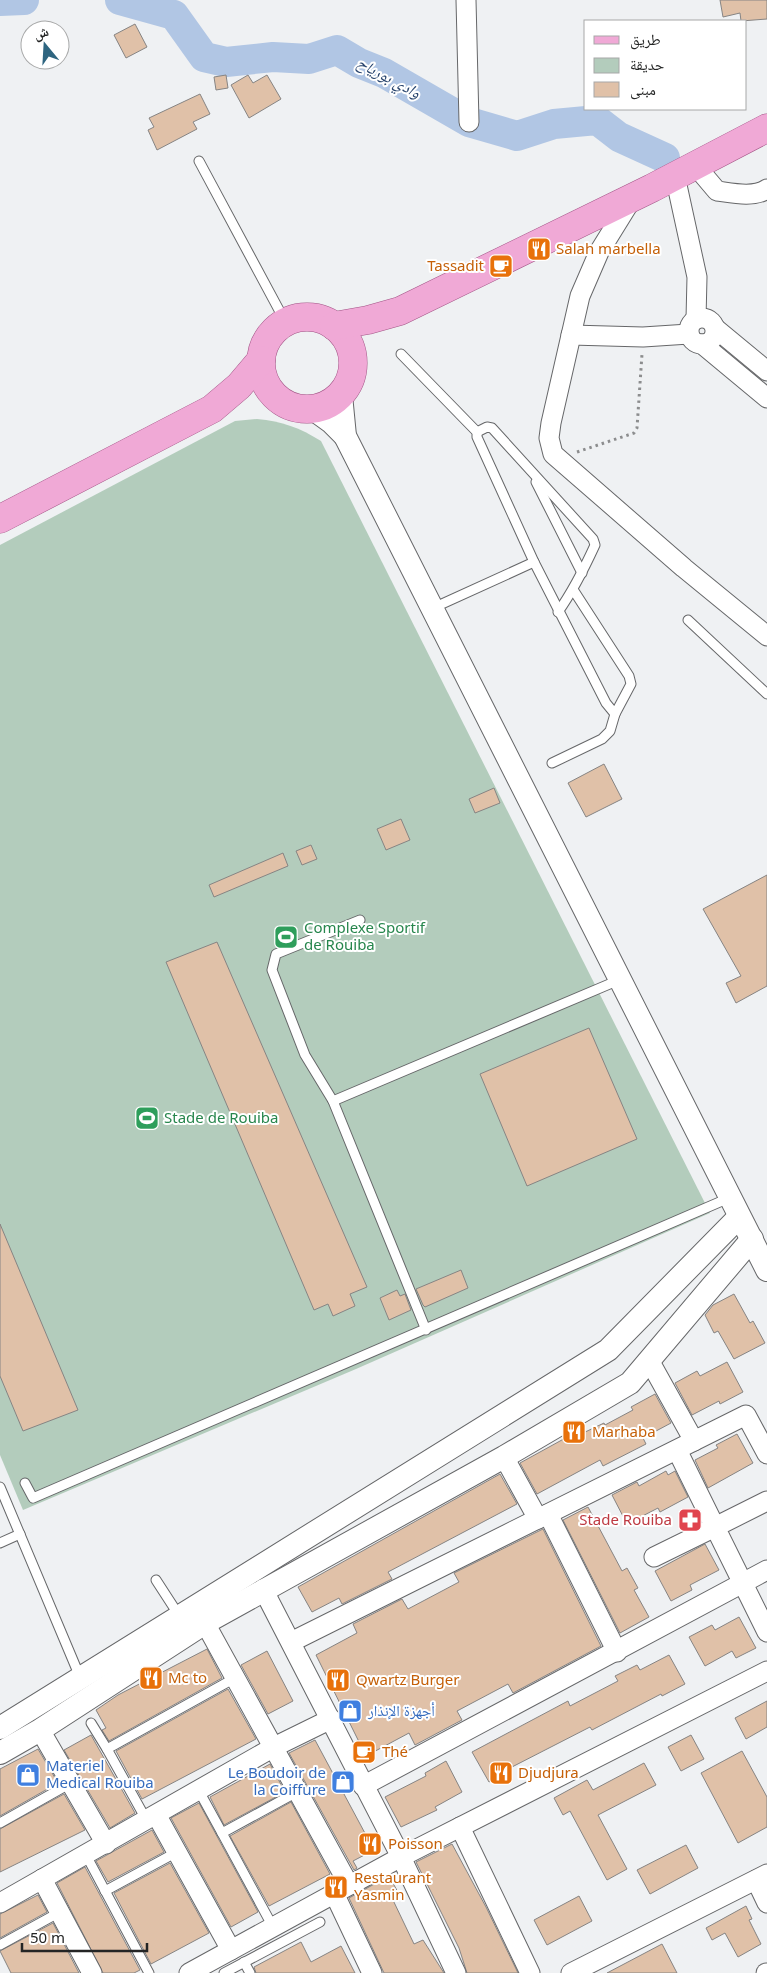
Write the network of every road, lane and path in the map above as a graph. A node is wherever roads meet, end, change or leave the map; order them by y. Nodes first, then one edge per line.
1 (466, 0) edge
2 (469, 122) dead end
3 (767, 128) edge
4 (199, 161) dead end
5 (685, 170) junction
6 (767, 189) edge
7 (632, 197) junction
8 (400, 311) junction
9 (286, 323) junction
10 (334, 326) junction
11 (696, 332) junction
12 (571, 335) junction
13 (643, 337) junction
14 (401, 354) dead end
15 (261, 360) junction
16 (353, 360) junction
17 (767, 371) edge
18 (341, 395) junction
19 (767, 398) edge
20 (281, 402) junction
21 (212, 409) junction
22 (313, 409) junction
23 (477, 432) junction
24 (345, 436) junction
25 (558, 458) junction
26 (531, 470) junction
27 (0, 519) edge
28 (534, 562) junction
29 (582, 573) junction
30 (574, 591) junction
31 (432, 608) junction
32 (558, 612) junction
33 (688, 620) dead end
34 (767, 636) edge
35 (767, 694) edge
36 (615, 714) junction
37 (552, 763) dead end
38 (360, 920) dead end
39 (621, 979) junction
40 (333, 1101) junction
41 (734, 1208) junction
42 (752, 1239) junction
43 (767, 1270) edge
44 (426, 1330) junction
45 (649, 1360) junction
46 (694, 1441) junction
47 (677, 1450) junction
48 (767, 1454) edge
49 (504, 1457) junction
50 (25, 1483) dead end
51 (0, 1487) edge
52 (767, 1501) edge
53 (543, 1517) junction
54 (715, 1527) junction
55 (20, 1534) junction
56 (0, 1543) edge
57 (654, 1557) dead end
58 (767, 1570) edge
59 (156, 1580) dead end
60 (256, 1581) junction
61 (742, 1584) junction
62 (180, 1617) junction
63 (205, 1623) junction
64 (767, 1632) edge
65 (291, 1642) junction
66 (617, 1652) junction
67 (767, 1671) edge
68 (236, 1678) junction
69 (81, 1679) junction
70 (331, 1719) junction
71 (91, 1723) dead end
72 (0, 1728) edge
73 (40, 1730) junction
74 (274, 1747) junction
75 (107, 1750) junction
76 (0, 1753) edge
77 (71, 1783) junction
78 (363, 1786) junction
79 (199, 1791) junction
80 (297, 1792) junction
81 (152, 1818) junction
82 (0, 1824) edge
83 (460, 1827) junction
84 (222, 1833) junction
85 (106, 1844) junction
86 (177, 1852) junction
87 (86, 1855) junction
88 (401, 1857) junction
89 (761, 1877) edge
90 (42, 1880) junction
91 (342, 1889) junction
92 (105, 1891) junction
93 (0, 1903) edge
94 (767, 1903) edge
95 (60, 1912) junction
96 (320, 1922) dead end
97 (273, 1927) junction
98 (0, 1945) edge
99 (238, 1956) junction
100 (92, 1973) edge
101 (149, 1973) edge
102 (189, 1973) edge
103 (224, 1973) edge
104 (250, 1973) edge
105 (372, 1973) edge
106 (456, 1973) edge
107 (530, 1973) edge
108 (571, 1973) edge

1 - 2 street
3 - 5 main road
4 - 9 lane
5 - 6 street
5 - 7 main road
5 - 11 street
7 - 8 main road
7 - 12 street
8 - 10 main road
8 - 16 main road
9 - 10 main road
9 - 15 main road
10 - 16 main road
11 - 13 street
11 - 17 street
11 - 19 street
12 - 13 street
12 - 25 street
13 - 25 path
14 - 23 lane
15 - 20 main road
15 - 21 main road
16 - 18 main road
18 - 22 main road
18 - 24 street
20 - 21 main road
20 - 22 main road
21 - 27 main road
22 - 24 street
23 - 26 lane
23 - 28 lane
24 - 31 street
25 - 34 street
26 - 29 lane
26 - 29 lane
28 - 31 lane
28 - 32 lane
29 - 30 lane
30 - 32 lane
30 - 36 lane
31 - 39 street
32 - 36 lane
33 - 35 lane
36 - 37 lane
38 - 40 lane
39 - 40 lane
39 - 41 street
40 - 44 lane
41 - 42 street
41 - 44 lane
41 - 60 street
42 - 43 street
42 - 45 street
44 - 50 lane
45 - 46 street
45 - 49 street
46 - 47 street
46 - 48 street
47 - 53 street
47 - 54 street
49 - 53 street
49 - 60 street
51 - 55 lane
52 - 54 street
53 - 65 street
53 - 66 street
54 - 57 street
54 - 61 street
55 - 56 lane
55 - 69 lane
58 - 61 street
59 - 62 lane
60 - 62 street
60 - 63 street
60 - 65 street
61 - 64 street
61 - 66 street
62 - 69 street
63 - 68 street
63 - 73 street
65 - 70 street
66 - 78 street
67 - 83 street
68 - 74 street
68 - 75 lane
69 - 72 street
70 - 74 street
70 - 78 street
71 - 75 lane
73 - 76 street
73 - 77 street
74 - 79 street
74 - 80 street
75 - 81 lane
77 - 82 lane
77 - 85 street
78 - 88 street
79 - 81 street
79 - 84 lane
80 - 84 lane
80 - 91 street
81 - 85 street
81 - 86 street
83 - 88 street
83 - 107 street
84 - 97 lane
85 - 87 street
86 - 92 lane
86 - 99 street
87 - 90 street
87 - 92 lane
88 - 91 street
88 - 106 street
89 - 94 street
89 - 108 street
90 - 93 street
90 - 95 street
91 - 97 street
91 - 105 street
92 - 101 lane
95 - 98 lane
95 - 100 street
96 - 99 lane
97 - 99 street
99 - 102 street
99 - 103 lane
99 - 104 lane

